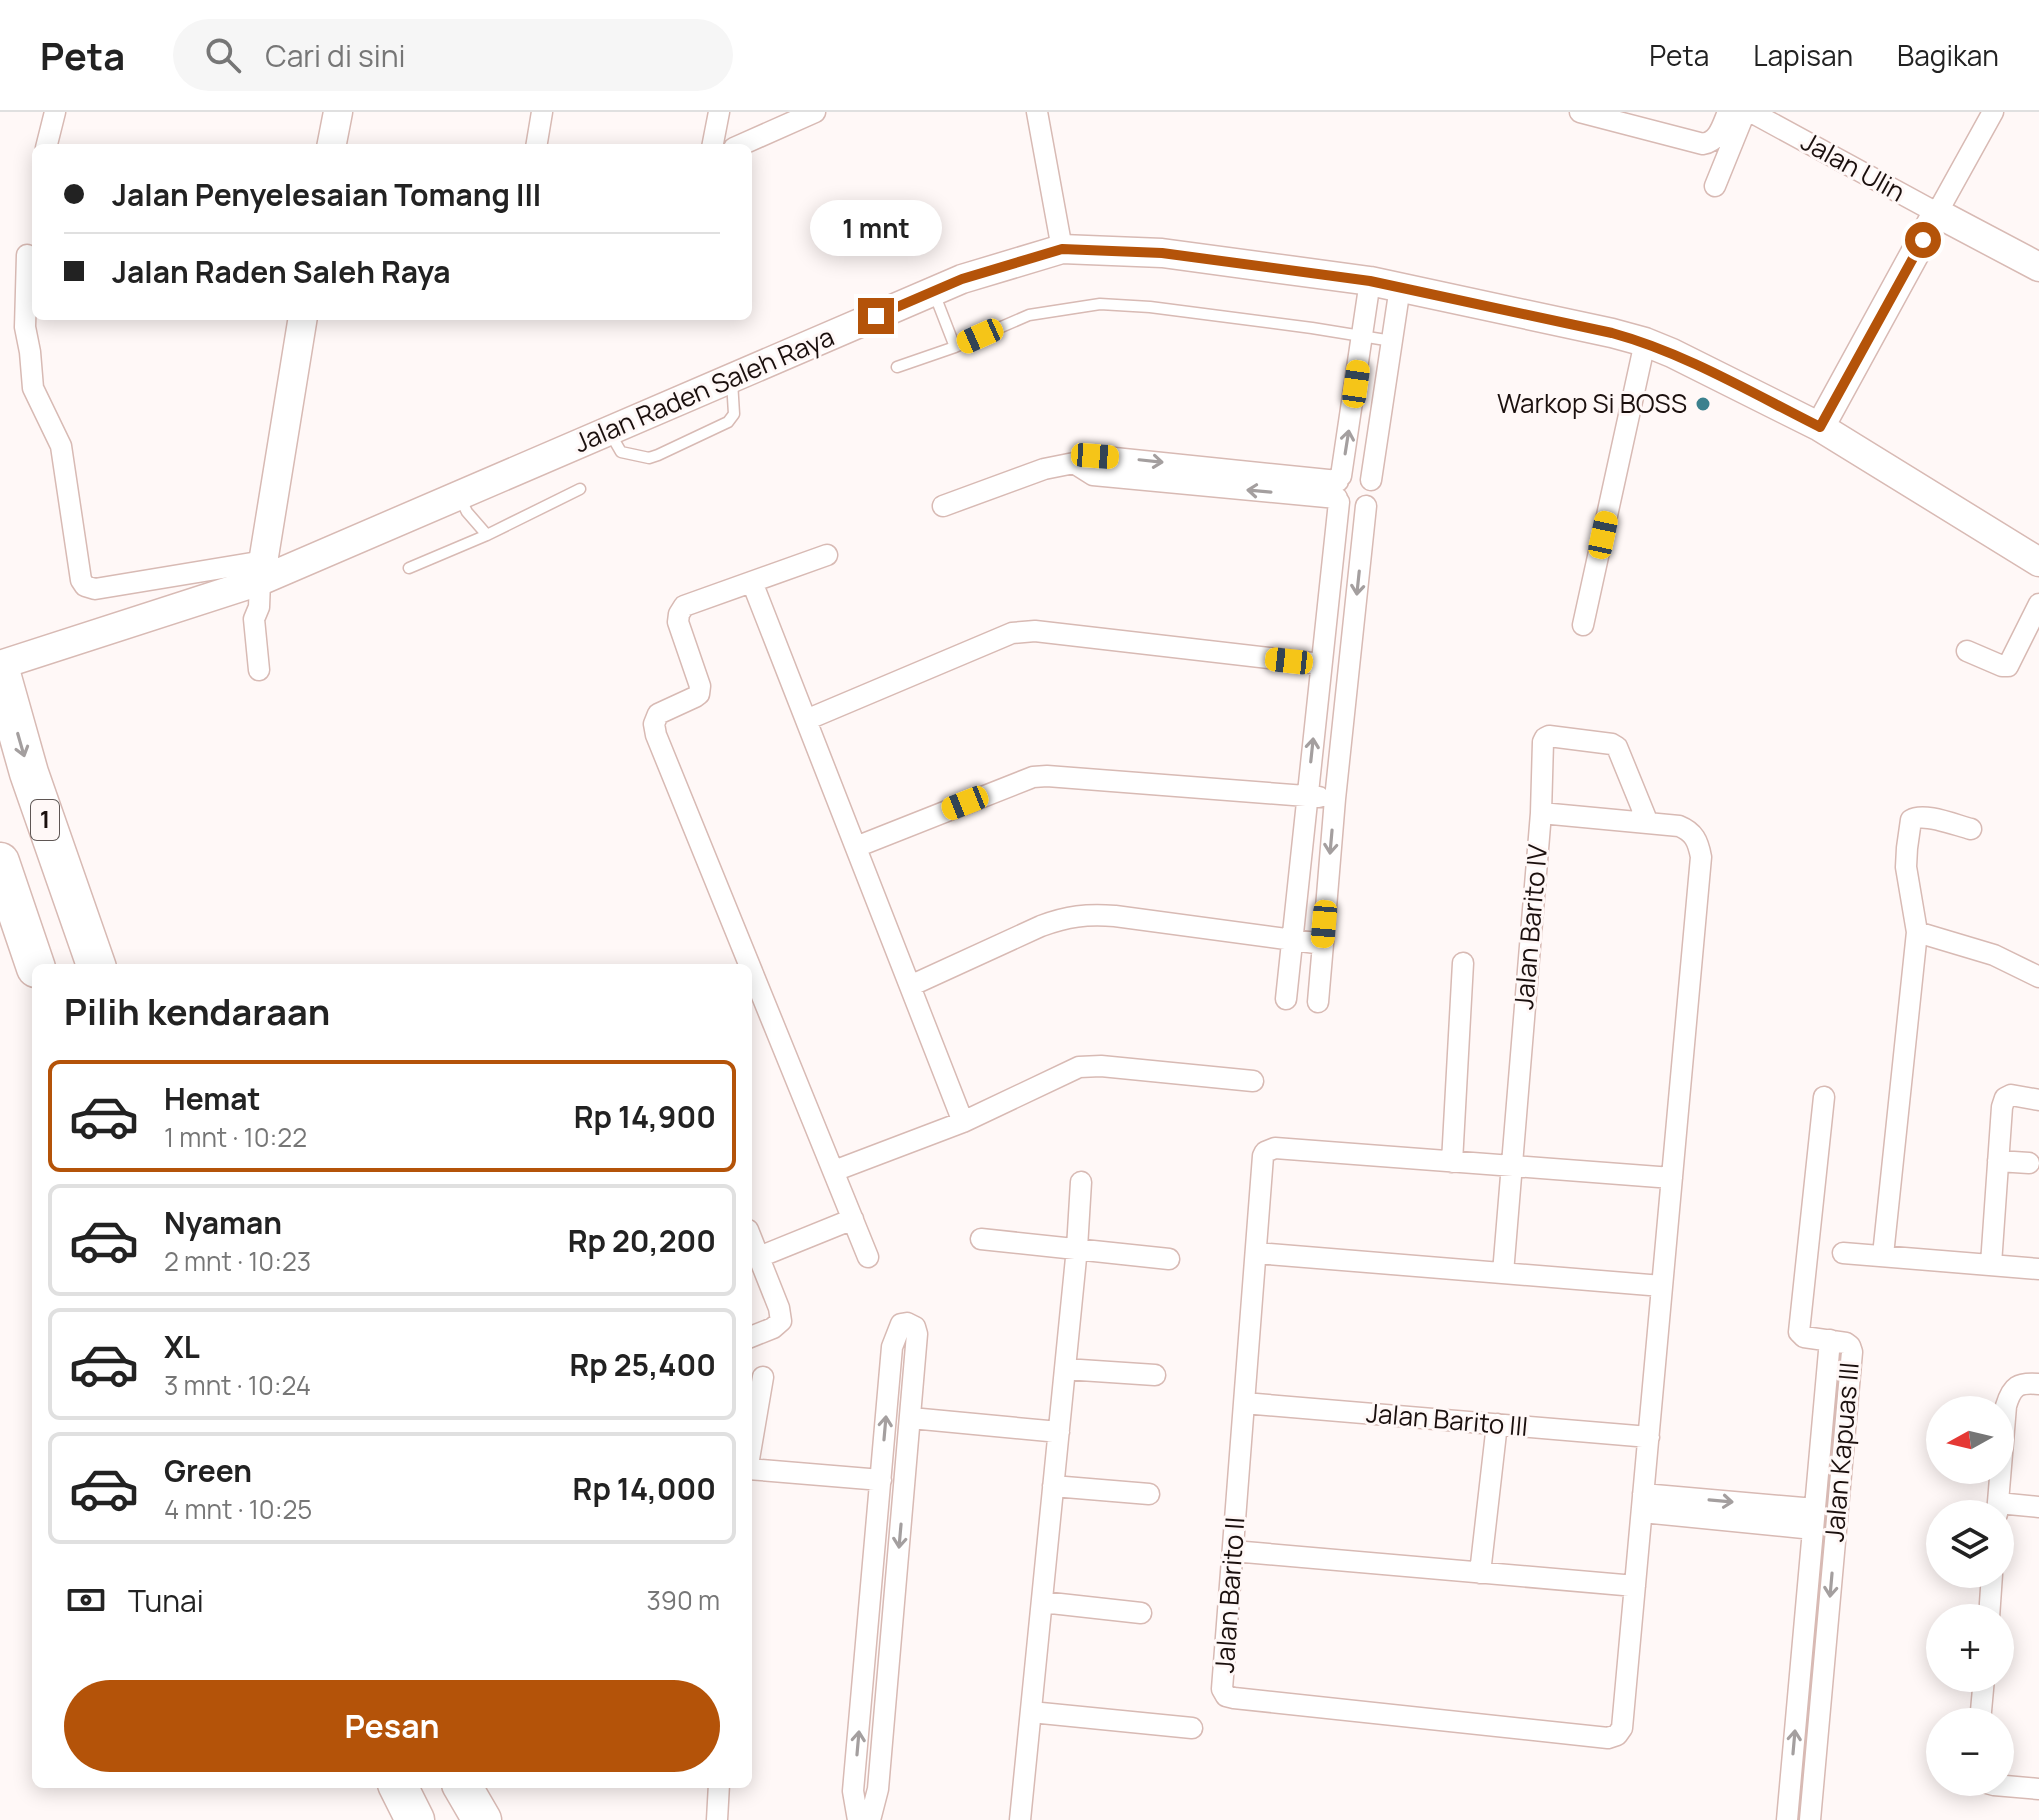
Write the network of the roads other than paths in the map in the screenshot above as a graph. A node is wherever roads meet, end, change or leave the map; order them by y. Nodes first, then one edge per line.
1 (55, 112) edge
2 (338, 112) edge
3 (542, 112) edge
4 (719, 112) edge
5 (815, 112) edge
6 (1037, 112) edge
7 (1580, 112) edge
8 (1728, 112) edge
9 (1748, 112) edge
10 (1993, 112) edge
11 (47, 144) edge
12 (332, 144) edge
13 (537, 144) edge
14 (713, 144) edge
15 (743, 144) edge
16 (1715, 186) dead end
17 (1937, 213) junction
18 (1062, 249) junction
19 (27, 255) dead end
20 (2039, 267) edge
21 (1370, 281) junction
22 (1400, 287) junction
23 (934, 291) junction
24 (302, 320) edge
25 (1362, 335) junction
26 (1392, 341) junction
27 (1645, 342) junction
28 (955, 347) junction
29 (897, 367) dead end
30 (731, 378) junction
31 (1820, 427) junction
32 (609, 431) junction
33 (1371, 480) junction
34 (580, 489) dead end
35 (1339, 489) junction
36 (459, 496) junction
37 (943, 506) dead end
38 (1366, 506) junction
39 (487, 535) junction
40 (827, 555) dead end
41 (2039, 562) edge
42 (409, 568) dead end
43 (262, 571) junction
44 (752, 582) junction
45 (2039, 604) edge
46 (1583, 625) dead end
47 (1967, 651) dead end
48 (1321, 664) junction
49 (0, 668) edge
50 (259, 670) dead end
51 (806, 720) junction
52 (1307, 796) junction
53 (1335, 799) junction
54 (1541, 813) junction
55 (1648, 823) junction
56 (1971, 829) dead end
57 (856, 847) junction
58 (0, 862) edge
59 (1917, 932) junction
60 (1291, 939) junction
61 (1323, 944) junction
62 (1463, 963) dead end
63 (35, 964) edge
64 (96, 964) edge
65 (750, 964) edge
66 (752, 969) edge
67 (2039, 977) edge
68 (910, 986) junction
69 (1286, 999) dead end
70 (1318, 1002) dead end
71 (1253, 1081) dead end
72 (1824, 1097) dead end
73 (2039, 1100) edge
74 (963, 1122) junction
75 (1998, 1161) junction
76 (1452, 1162) junction
77 (2029, 1163) dead end
78 (1511, 1166) junction
79 (834, 1171) junction
80 (1672, 1178) junction
81 (1081, 1182) dead end
82 (853, 1219) junction
83 (981, 1239) dead end
84 (752, 1240) edge
85 (1077, 1248) junction
86 (1256, 1253) junction
87 (1843, 1253) dead end
88 (1883, 1255) junction
89 (759, 1257) junction
90 (868, 1257) dead end
91 (1169, 1259) dead end
92 (1991, 1264) junction
93 (2039, 1269) edge
94 (1503, 1273) junction
95 (1662, 1286) junction
96 (752, 1336) edge
97 (1830, 1340) junction
98 (1065, 1369) junction
99 (1155, 1375) dead end
100 (763, 1377) dead end
101 (2039, 1384) edge
102 (1244, 1403) junction
103 (911, 1418) junction
104 (1497, 1424) junction
105 (1059, 1432) junction
106 (1649, 1437) junction
107 (752, 1443) edge
108 (752, 1467) edge
109 (881, 1480) junction
110 (1053, 1486) junction
111 (1149, 1494) dead end
112 (1999, 1500) edge
113 (1643, 1503) junction
114 (2039, 1507) edge
115 (2014, 1508) edge
116 (1814, 1519) junction
117 (1233, 1551) junction
118 (1480, 1573) junction
119 (1635, 1586) junction
120 (1042, 1602) junction
121 (1141, 1613) dead end
122 (865, 1657) junction
123 (889, 1658) junction
124 (1031, 1712) junction
125 (1192, 1728) dead end
126 (2014, 1786) edge
127 (399, 1788) edge
128 (463, 1788) edge
129 (719, 1788) edge
130 (2039, 1789) edge
131 (415, 1820) edge
132 (482, 1820) edge
133 (717, 1820) edge
134 (858, 1820) edge
135 (870, 1820) edge
136 (1020, 1820) edge
137 (1787, 1820) edge
138 (1810, 1820) edge

1 - 11 street
2 - 12 main road
3 - 13 street
4 - 14 street
5 - 15 street
6 - 18 street
7 - 8 street
9 - 16 street
9 - 17 street, Jalan Ulin
10 - 17 street
17 - 20 main road, Jalan Ulin
17 - 31 main road
18 - 21 main road, Jalan Raden Saleh Raya
18 - 23 main road, Jalan Raden Saleh Raya
19 - 43 street
21 - 22 main road, Jalan Raden Saleh Raya
21 - 25 street
22 - 26 street
22 - 27 main road, Jalan Raden Saleh Raya
23 - 28 lane
23 - 30 main road, Jalan Raden Saleh Raya
24 - 43 main road
25 - 26 lane
25 - 28 lane
35 -> 25 street
26 - 33 street
27 - 31 main road, Jalan Raden Saleh Raya
27 - 46 street
28 - 29 lane
30 - 32 main road, Jalan Raden Saleh Raya
30 - 32 lane
31 - 41 main road, Jalan Raden Saleh Raya
32 - 36 main road, Jalan Raden Saleh Raya
33 - 35 street
33 - 38 street
34 - 39 lane
35 - 37 street
35 - 38 street
35 - 48 street
36 - 39 lane
36 - 43 main road, Jalan Raden Saleh Raya
38 -> 53 street
39 - 42 lane
40 - 44 street
43 - 49 main road, Jalan Raden Saleh Raya
43 - 50 street
44 - 51 street
44 - 65 street
45 - 47 street
48 - 51 street
52 -> 48 street
49 -> 64 highway, 1
51 - 57 street
52 - 53 street
52 - 57 street
52 - 60 street
53 -> 61 street
54 - 55 street
54 - 55 street, Jalan Barito IV
54 - 78 street, Jalan Barito IV
55 - 80 street
56 - 59 street
57 - 68 street
58 - 63 highway, 1
59 - 67 street
59 - 88 street
60 - 61 street
60 - 68 street
60 - 69 street
61 - 70 street
62 - 76 street
66 - 79 street
68 - 74 street
71 - 74 street
72 - 97 street
73 - 75 street
74 - 79 street
75 - 77 street
75 - 92 street
76 - 78 street
76 - 86 street, Jalan Barito II
78 - 80 street
78 - 94 street, Jalan Barito IV
79 - 82 street
80 - 95 street
81 - 85 street
82 - 89 street
82 - 90 street
83 - 85 street
84 - 89 street
85 - 91 street
85 - 98 street
86 - 94 street
86 - 102 street, Jalan Barito II
87 - 88 street
88 - 92 street
89 - 96 street
92 - 93 street
94 - 95 street
95 - 106 street
97 - 116 street, Jalan Kapuas III
97 -> 138 street, Jalan Kapuas III
98 - 99 street
98 - 105 street
100 - 107 street
101 - 112 street
102 - 104 street, Jalan Barito III
102 - 117 street, Jalan Barito II
103 - 105 street
109 -> 103 street
103 -> 123 street
104 - 106 street, Jalan Barito III
104 - 118 street
105 - 110 street
106 - 113 street
108 - 109 street
109 - 122 street
110 - 111 street
110 - 120 street
113 - 116 street
113 - 119 street
114 - 115 street
137 -> 116 street, Jalan Kapuas III
117 - 118 street
117 - 119 street, Jalan Barito II
118 - 119 street
120 - 121 street
120 - 124 street
122 - 123 street
134 -> 122 street
123 - 135 street
124 - 125 street
124 - 136 street
126 - 130 street
127 - 131 highway
128 - 132 highway
129 - 133 street

